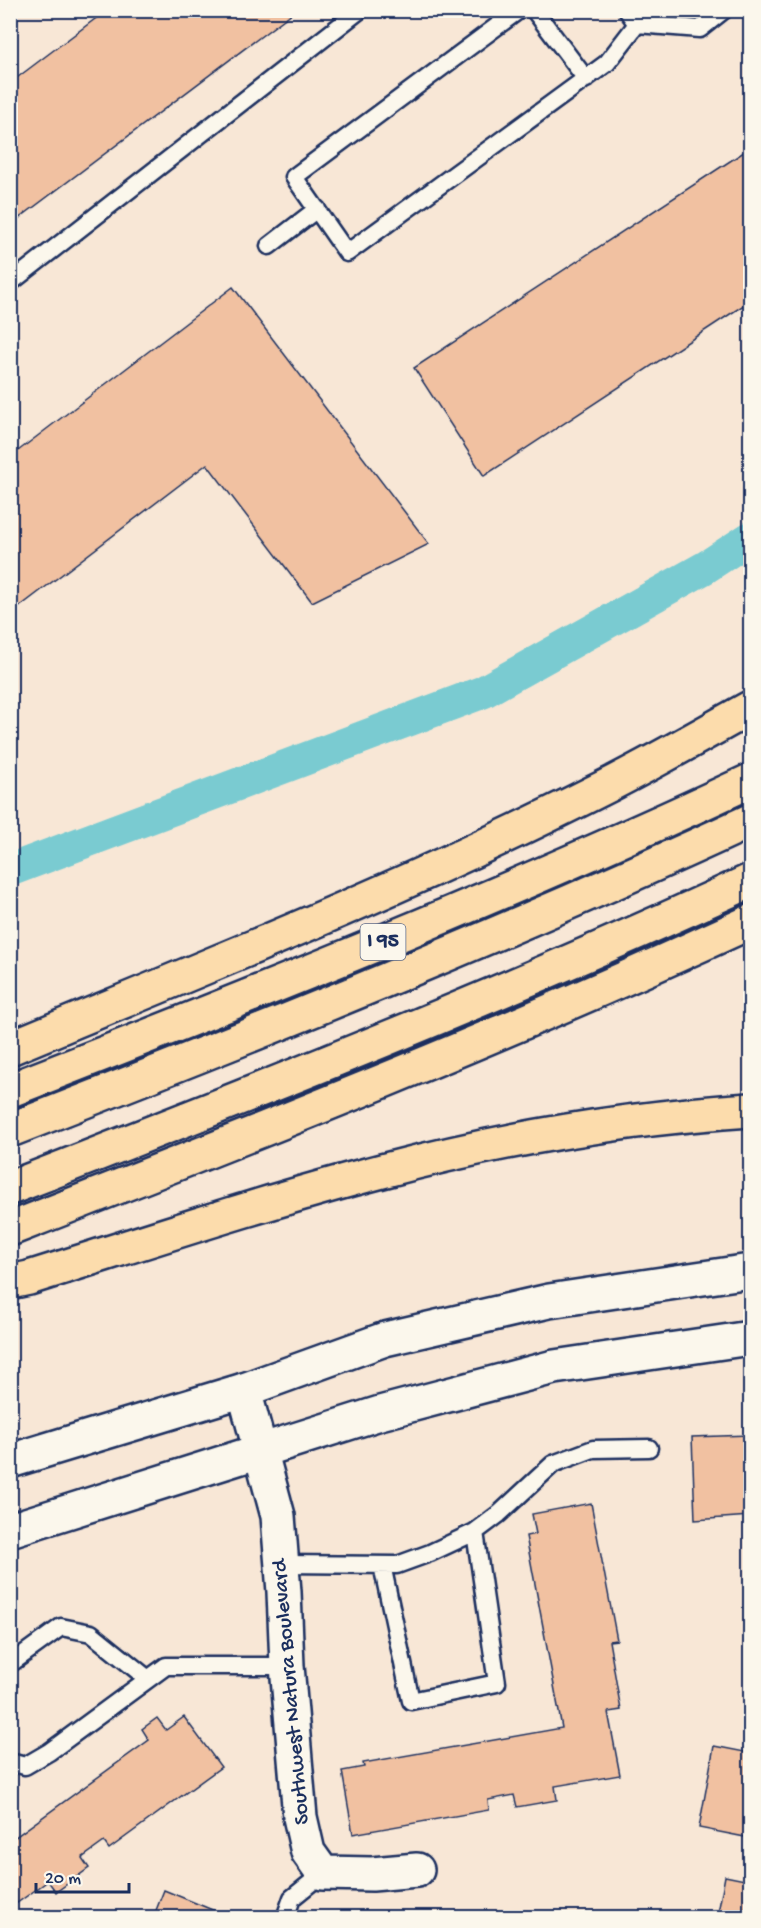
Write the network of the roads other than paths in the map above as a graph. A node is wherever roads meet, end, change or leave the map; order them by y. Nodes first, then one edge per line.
1 (360, 10) edge
2 (519, 10) edge
3 (534, 10) edge
4 (627, 10) edge
5 (724, 10) edge
6 (637, 24) junction
7 (586, 79) junction
8 (316, 209) junction
9 (269, 246) dead end
10 (10, 283) edge
11 (750, 708) edge
12 (750, 781) edge
13 (750, 821) edge
14 (750, 881) edge
15 (750, 922) edge
16 (10, 1048) edge
17 (10, 1090) edge
18 (750, 1110) edge
19 (10, 1130) edge
20 (10, 1188) edge
21 (10, 1228) edge
22 (750, 1271) edge
23 (10, 1282) edge
24 (750, 1338) edge
25 (244, 1390) junction
26 (649, 1448) dead end
27 (260, 1450) junction
28 (10, 1461) edge
29 (10, 1530) edge
30 (475, 1532) junction
31 (282, 1563) junction
32 (382, 1565) junction
33 (10, 1664) edge
34 (287, 1666) junction
35 (148, 1679) junction
36 (10, 1762) edge
37 (417, 1870) dead end
38 (323, 1873) junction
39 (285, 1917) edge

1 - 10 lane
2 - 8 lane
3 - 7 lane
4 - 6 lane
5 - 6 lane
6 - 7 lane
7 - 8 lane
8 - 9 lane
11 - 16 highway
12 - 17 highway, I 95
13 - 19 highway
14 - 20 highway
15 - 21 highway
18 - 23 highway
22 - 25 street
24 - 27 street
25 - 27 street, Southwest Natura Boulevard
25 - 28 street
26 - 30 lane
27 - 29 street
27 - 31 street, Southwest Natura Boulevard
30 - 32 lane
30 - 32 lane
31 - 32 lane
31 - 34 street, Southwest Natura Boulevard
33 - 35 lane
34 - 35 lane
34 - 38 street, Southwest Natura Boulevard
35 - 36 lane
37 - 38 street
38 - 39 lane

